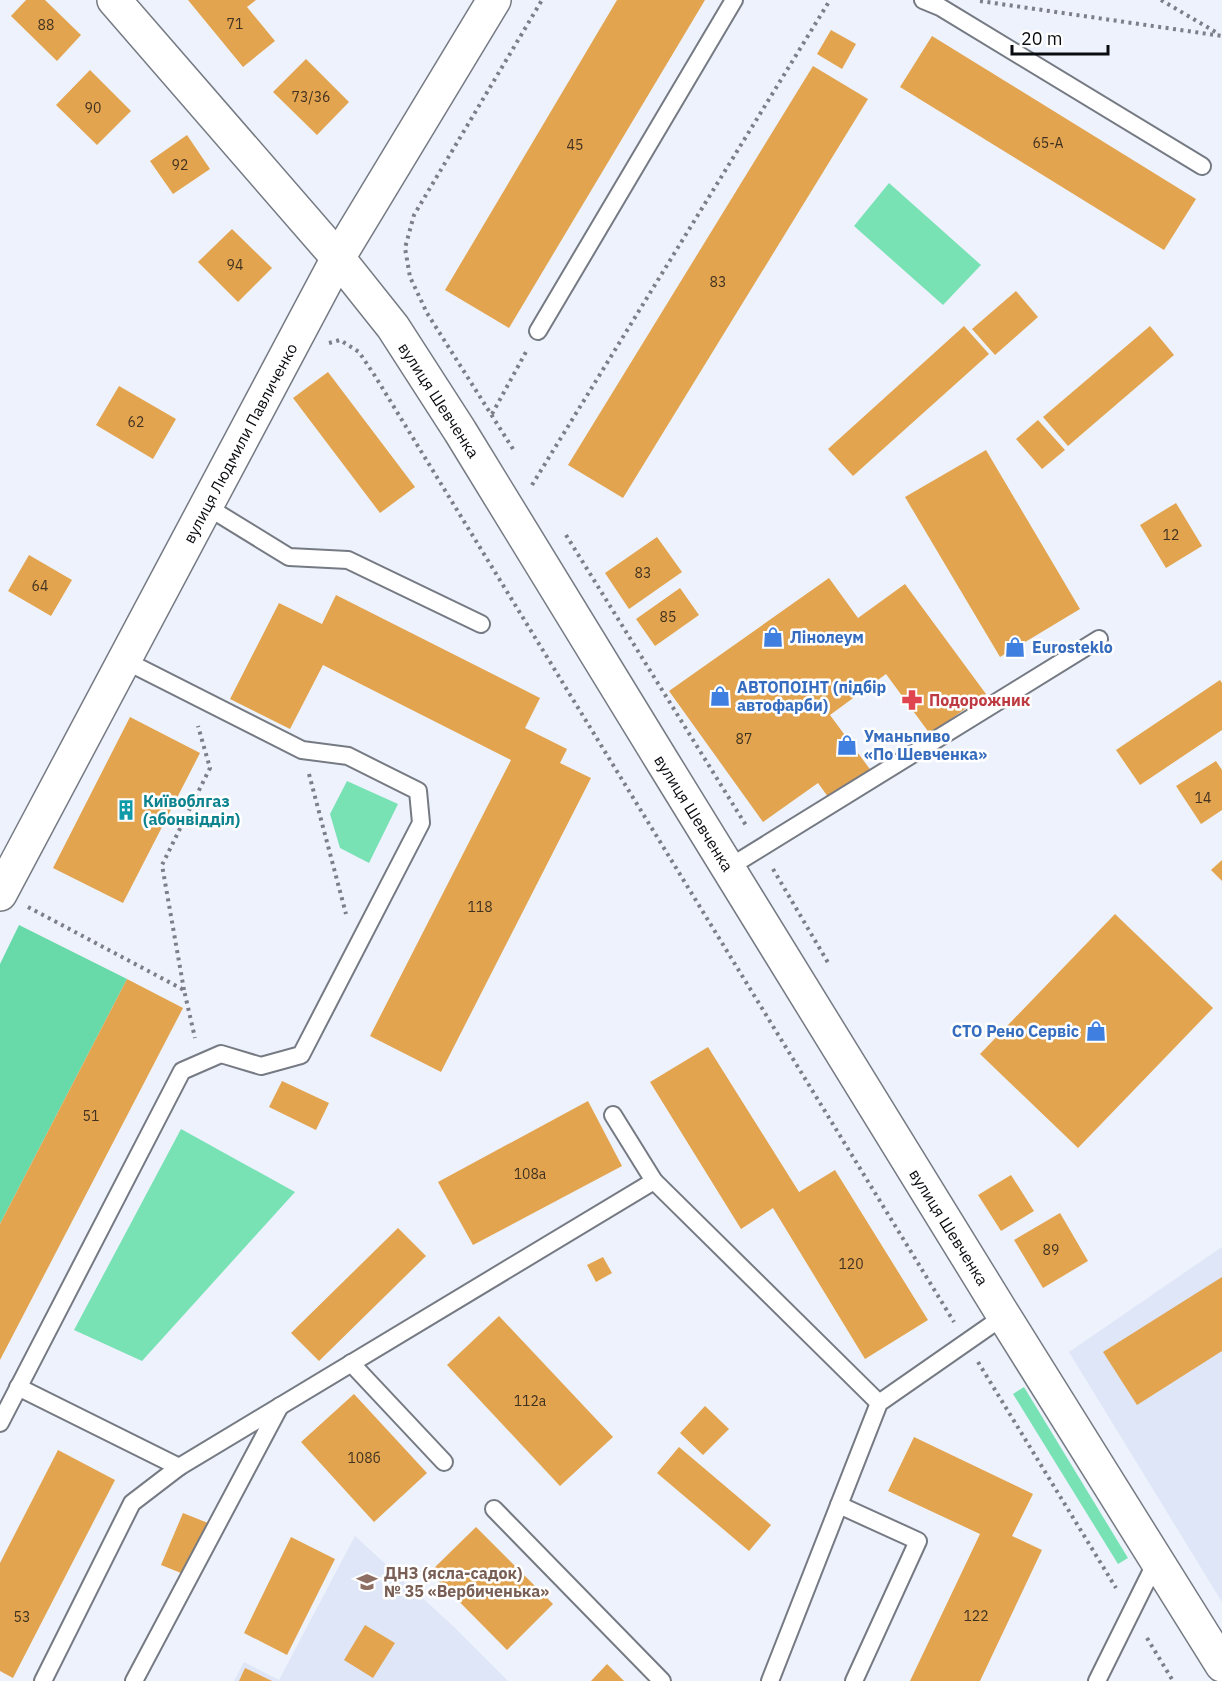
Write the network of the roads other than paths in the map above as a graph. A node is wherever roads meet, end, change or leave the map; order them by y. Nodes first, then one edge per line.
1 (114, 0) edge
2 (494, 0) edge
3 (734, 0) edge
4 (923, 0) edge
5 (1202, 166) dead end
6 (338, 258) junction
7 (538, 331) road end
8 (206, 506) junction
9 (481, 624) dead end
10 (1099, 639) dead end
11 (124, 660) junction
12 (728, 868) junction
13 (0, 893) edge
14 (613, 1115) dead end
15 (654, 1181) junction
16 (1004, 1316) junction
17 (351, 1364) junction
18 (18, 1387) junction
19 (879, 1403) junction
20 (281, 1406) junction
21 (0, 1423) edge
22 (444, 1462) dead end
23 (179, 1467) junction
24 (839, 1505) junction
25 (494, 1509) dead end
26 (1157, 1560) junction
27 (1222, 1665) edge
28 (43, 1681) edge
29 (134, 1681) edge
30 (662, 1681) edge
31 (770, 1681) edge
32 (854, 1681) edge
33 (1098, 1681) edge

1 - 6 street, вулиця Шевченка
2 - 6 street, вулиця Людмили Павличенко
3 - 7 lane
4 - 5 lane
6 - 8 street, вулиця Людмили Павличенко
6 - 12 street, вулиця Шевченка
8 - 9 lane
8 - 11 street, вулиця Людмили Павличенко
10 - 12 lane
11 - 13 street, вулиця Людмили Павличенко
11 - 18 lane
12 - 16 street, вулиця Шевченка
14 - 15 lane
15 - 17 lane
15 - 19 lane
16 - 19 lane
16 - 26 street, вулиця Шевченка
17 - 20 lane
17 - 22 lane
18 - 21 lane
18 - 23 lane
19 - 24 lane
20 - 23 lane
20 - 29 lane
23 - 28 lane
24 - 31 lane
24 - 32 lane
25 - 30 lane
26 - 27 street, вулиця Шевченка
26 - 33 lane

